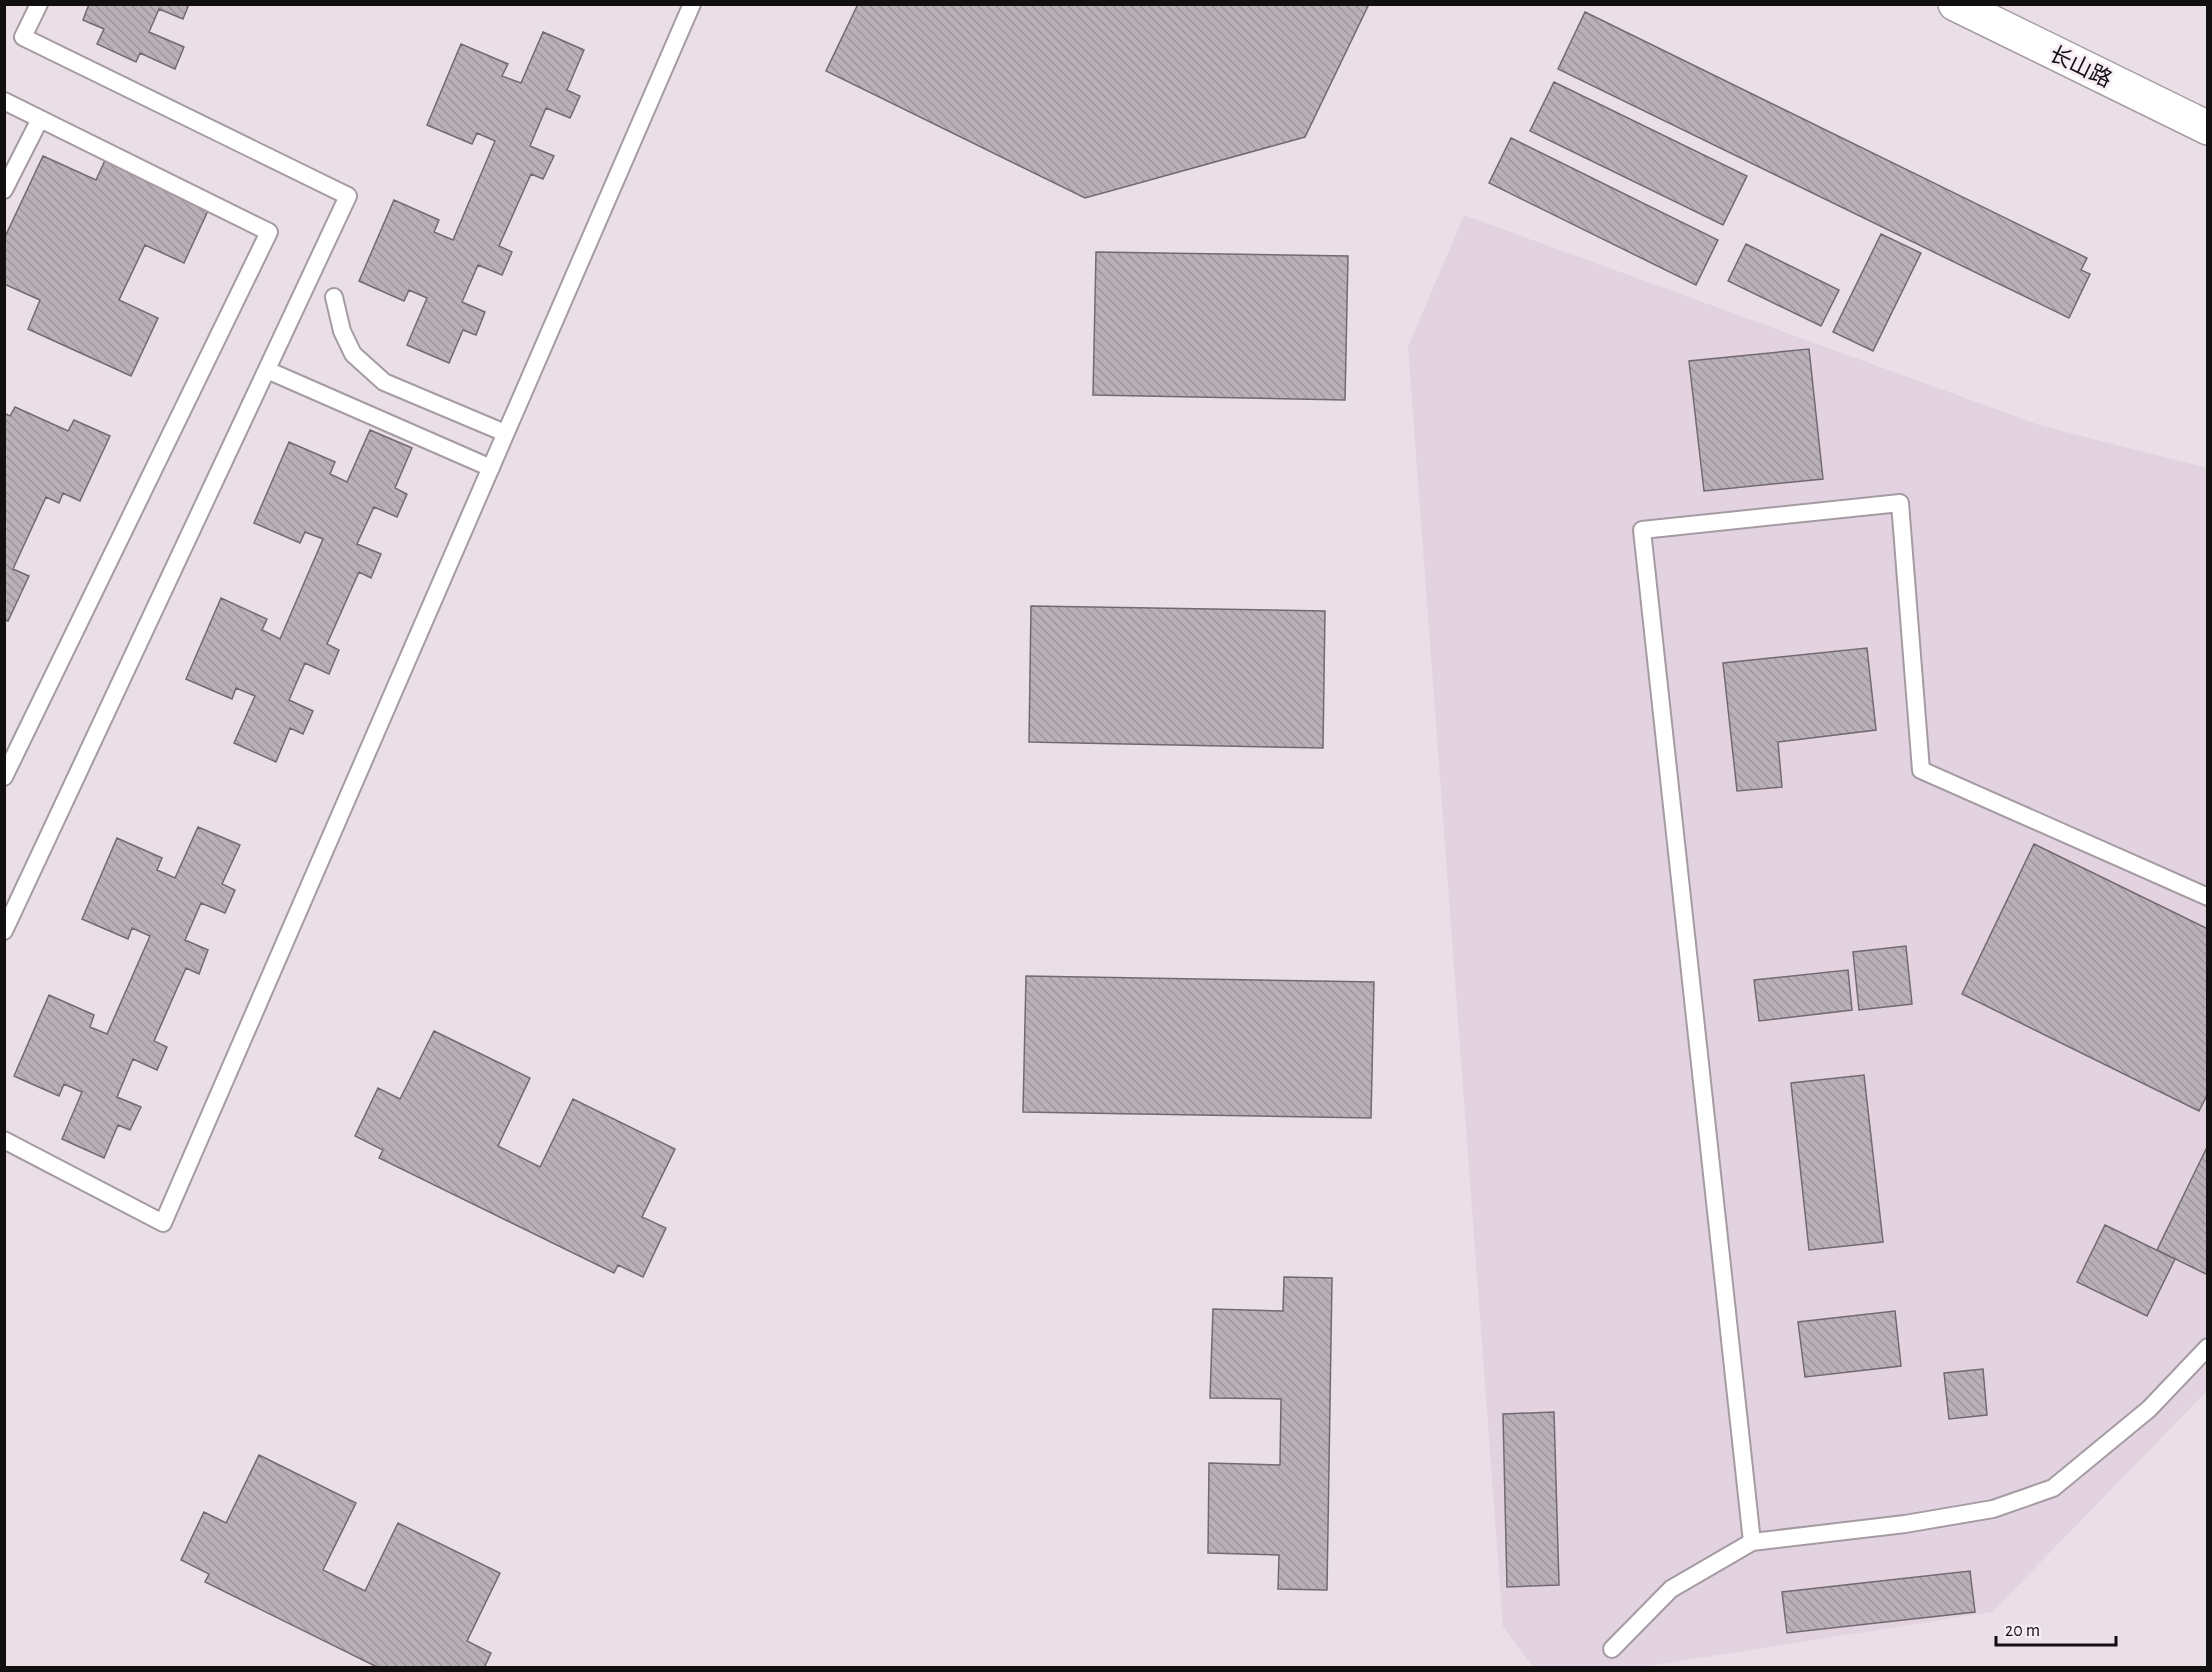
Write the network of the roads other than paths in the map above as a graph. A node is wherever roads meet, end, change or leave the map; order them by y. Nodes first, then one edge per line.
1 (39, 4) edge
2 (692, 4) edge
3 (1955, 4) edge
4 (4, 101) edge
5 (40, 119) junction
6 (2208, 128) edge
7 (4, 190) edge
8 (334, 297) dead end
9 (267, 370) junction
10 (505, 433) junction
11 (490, 468) junction
12 (4, 777) edge
13 (2208, 897) edge
14 (4, 931) edge
15 (4, 1140) edge
16 (2208, 1347) edge
17 (1752, 1542) junction
18 (1612, 1649) dead end

1 - 9 lane
2 - 10 lane
3 - 6 street, 长山路
4 - 5 lane
5 - 7 lane
5 - 12 lane
8 - 10 lane
9 - 11 lane
9 - 14 lane
10 - 11 lane
11 - 15 lane
13 - 17 lane
16 - 17 lane
17 - 18 lane

